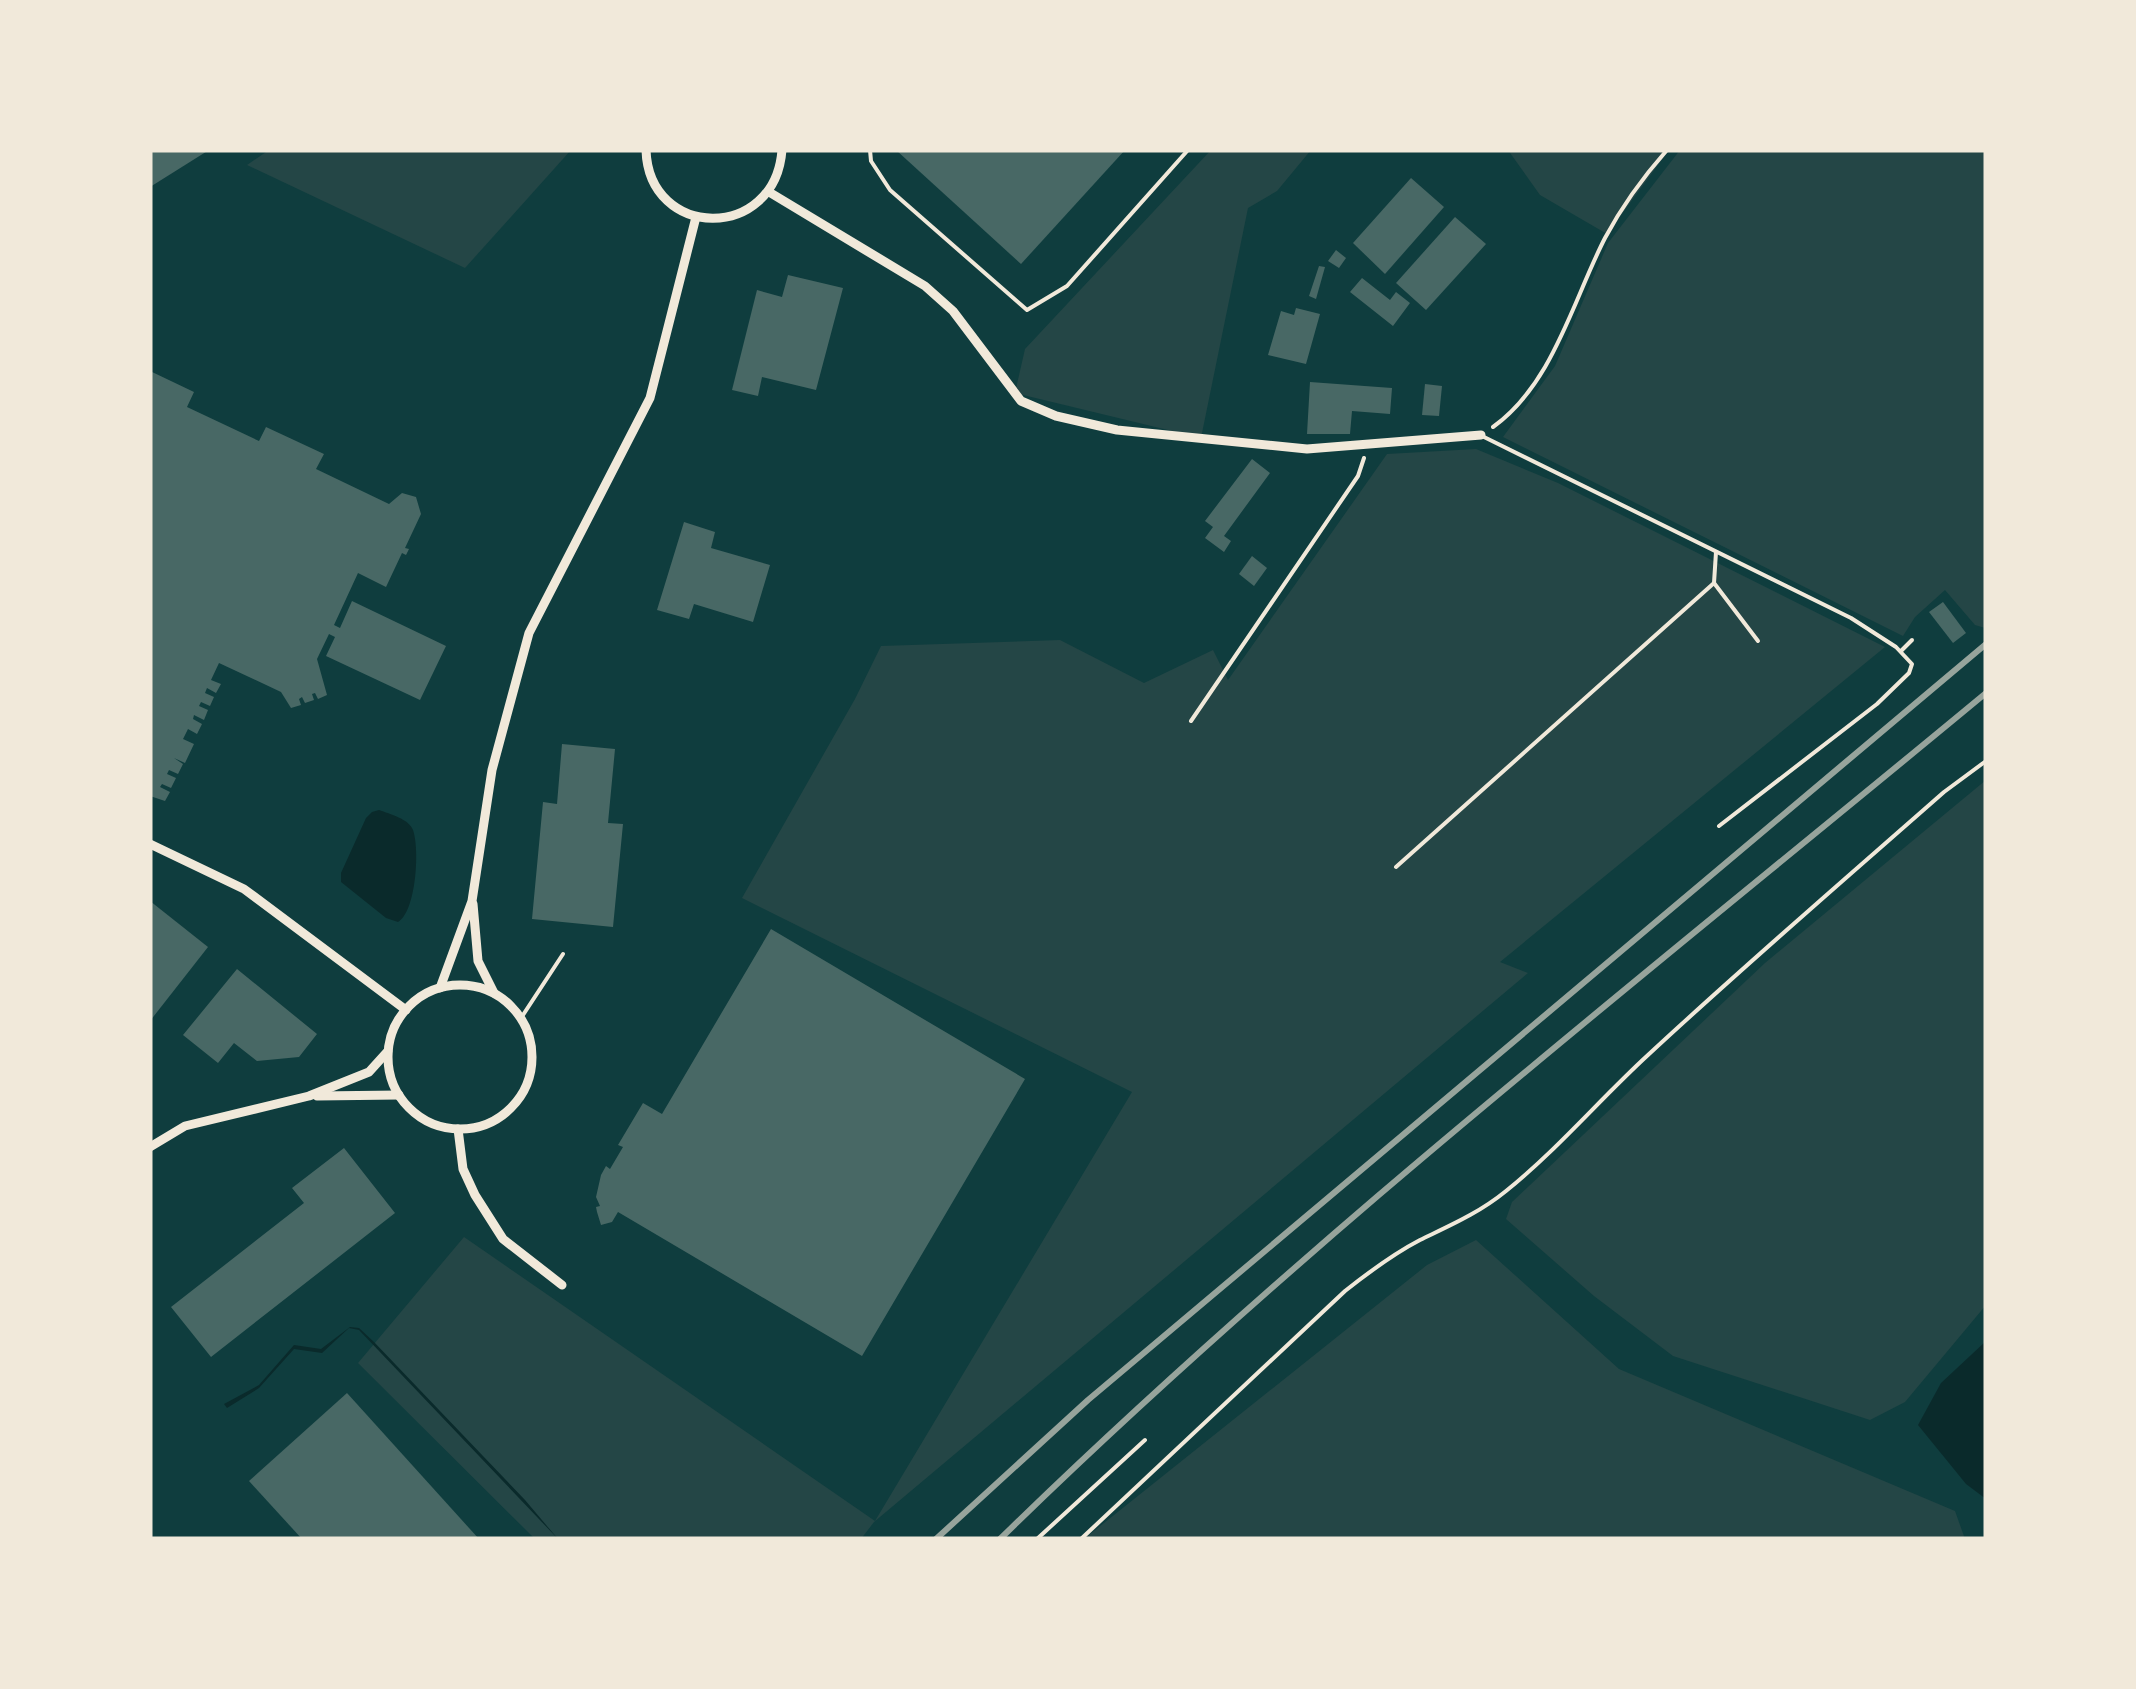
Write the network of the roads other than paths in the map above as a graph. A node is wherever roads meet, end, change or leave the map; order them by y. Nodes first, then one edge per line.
1 (646, 150) edge
2 (782, 150) edge
3 (870, 150) edge
4 (1188, 150) edge
5 (769, 192) junction
6 (696, 217) junction
7 (1481, 435) joint
8 (1716, 552) junction
9 (1714, 583) junction
10 (1912, 640) dead end
11 (1758, 642) dead end
12 (1900, 651) junction
13 (1986, 761) edge
14 (1719, 826) dead end
15 (150, 844) edge
16 (1396, 867) dead end
17 (472, 902) junction
18 (563, 954) dead end
19 (440, 988) junction
20 (494, 994) junction
21 (406, 1010) junction
22 (521, 1018) junction
23 (388, 1051) junction
24 (309, 1096) junction
25 (399, 1096) junction
26 (458, 1130) junction
27 (150, 1148) edge
28 (562, 1284) dead end
29 (1145, 1440) dead end
30 (1037, 1539) edge
31 (1081, 1539) edge

1 - 6 street
2 - 5 street
3 - 4 lane
5 - 6 street
5 - 7 street
6 - 17 street
7 - 8 lane
8 - 9 lane
8 - 12 lane
9 - 11 lane
9 - 16 lane
10 - 12 lane
12 - 14 lane
13 - 31 lane
15 - 21 street
17 - 19 street
17 - 20 street
18 - 22 lane
19 - 20 street
19 - 21 street
20 - 22 street
21 - 23 street
22 - 26 street
23 - 24 street
23 - 25 street
24 - 25 street
24 - 27 street
25 - 26 street
26 - 28 street
29 - 30 lane

